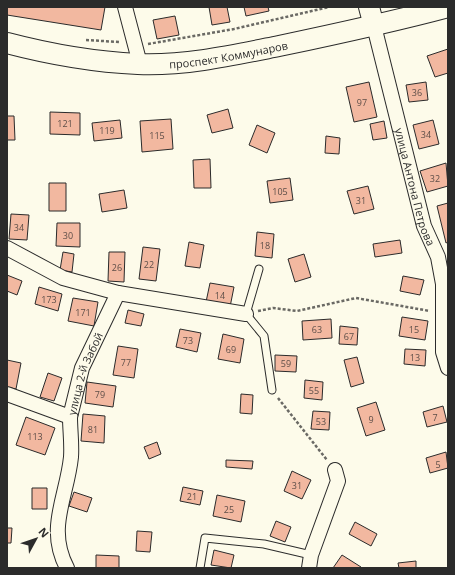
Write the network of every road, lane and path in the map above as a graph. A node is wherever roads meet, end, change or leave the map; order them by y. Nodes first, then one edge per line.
1 (125, 7) edge
2 (329, 7) edge
3 (369, 7) edge
4 (448, 7) edge
5 (374, 26) junction
6 (83, 40) dead end
7 (7, 43) edge
8 (134, 43) junction
9 (140, 64) junction
10 (7, 248) edge
11 (259, 269) dead end
12 (118, 293) junction
13 (246, 314) junction
14 (444, 314) junction
15 (448, 368) edge
16 (272, 390) joint
17 (7, 394) edge
18 (70, 417) junction
19 (334, 470) joint
20 (310, 562) edge
21 (67, 568) edge
22 (200, 568) edge

1 - 8 street
2 - 8 path
3 - 5 street, улица Антона Петрова
4 - 5 street, проспект Коммунаров
5 - 9 street, проспект Коммунаров
5 - 14 street, улица Антона Петрова
6 - 8 path
7 - 9 street, проспект Коммунаров
8 - 9 street
10 - 12 street
11 - 13 lane
12 - 13 street
12 - 18 street, улица 2-й Забой
13 - 14 path
13 - 16 lane
14 - 15 street, улица Антона Петрова
16 - 19 path
17 - 18 street, улица 2-й Забой
18 - 21 street
19 - 20 street
20 - 22 lane

